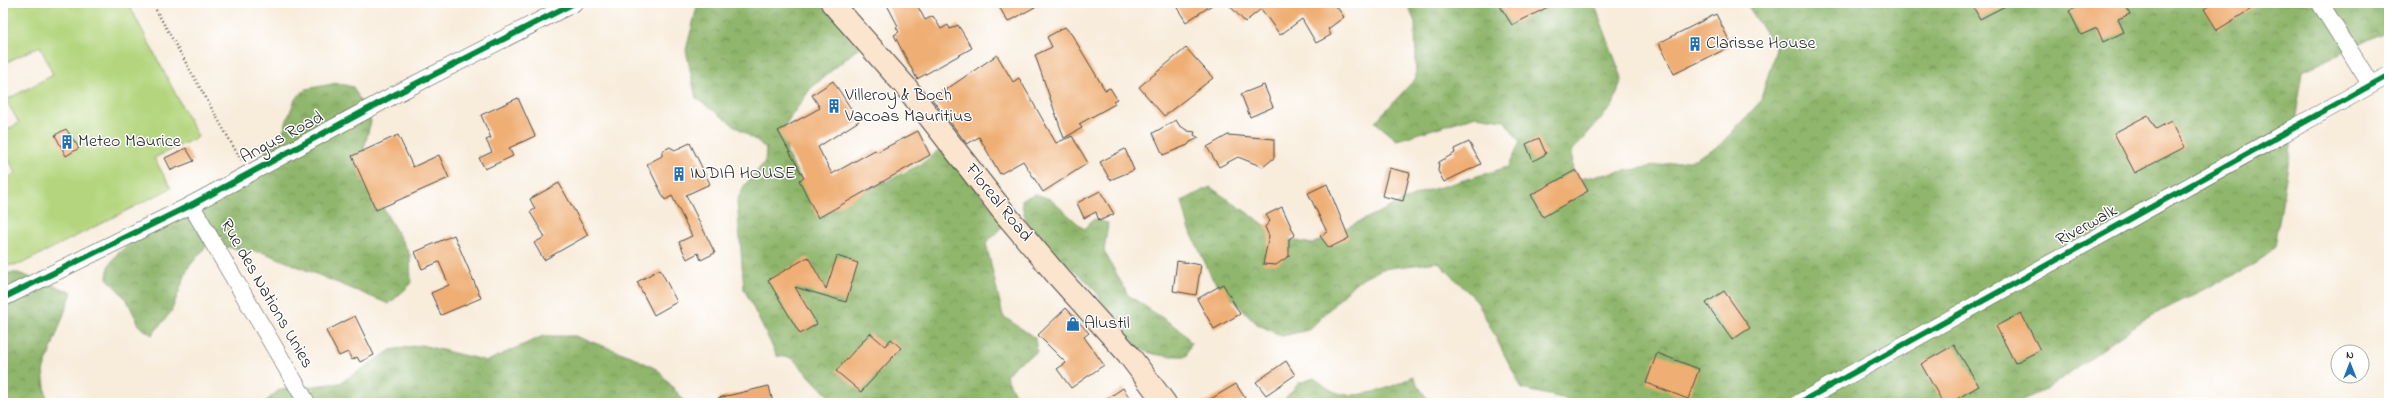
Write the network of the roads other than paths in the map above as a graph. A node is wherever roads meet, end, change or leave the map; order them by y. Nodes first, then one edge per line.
1 (574, 3) edge
2 (832, 3) edge
3 (2320, 3) edge
4 (2389, 75) edge
5 (2371, 85) junction
6 (191, 205) junction
7 (3, 298) edge
8 (307, 403) edge
9 (1166, 403) edge
10 (1799, 403) edge

1 - 6 street, Angus Road
2 - 9 main road, Floreal Road
3 - 5 street
4 - 5 street, Riverwalk
5 - 10 street, Riverwalk
6 - 7 street, Angus Road
6 - 8 street, Rue des Nations Unies

